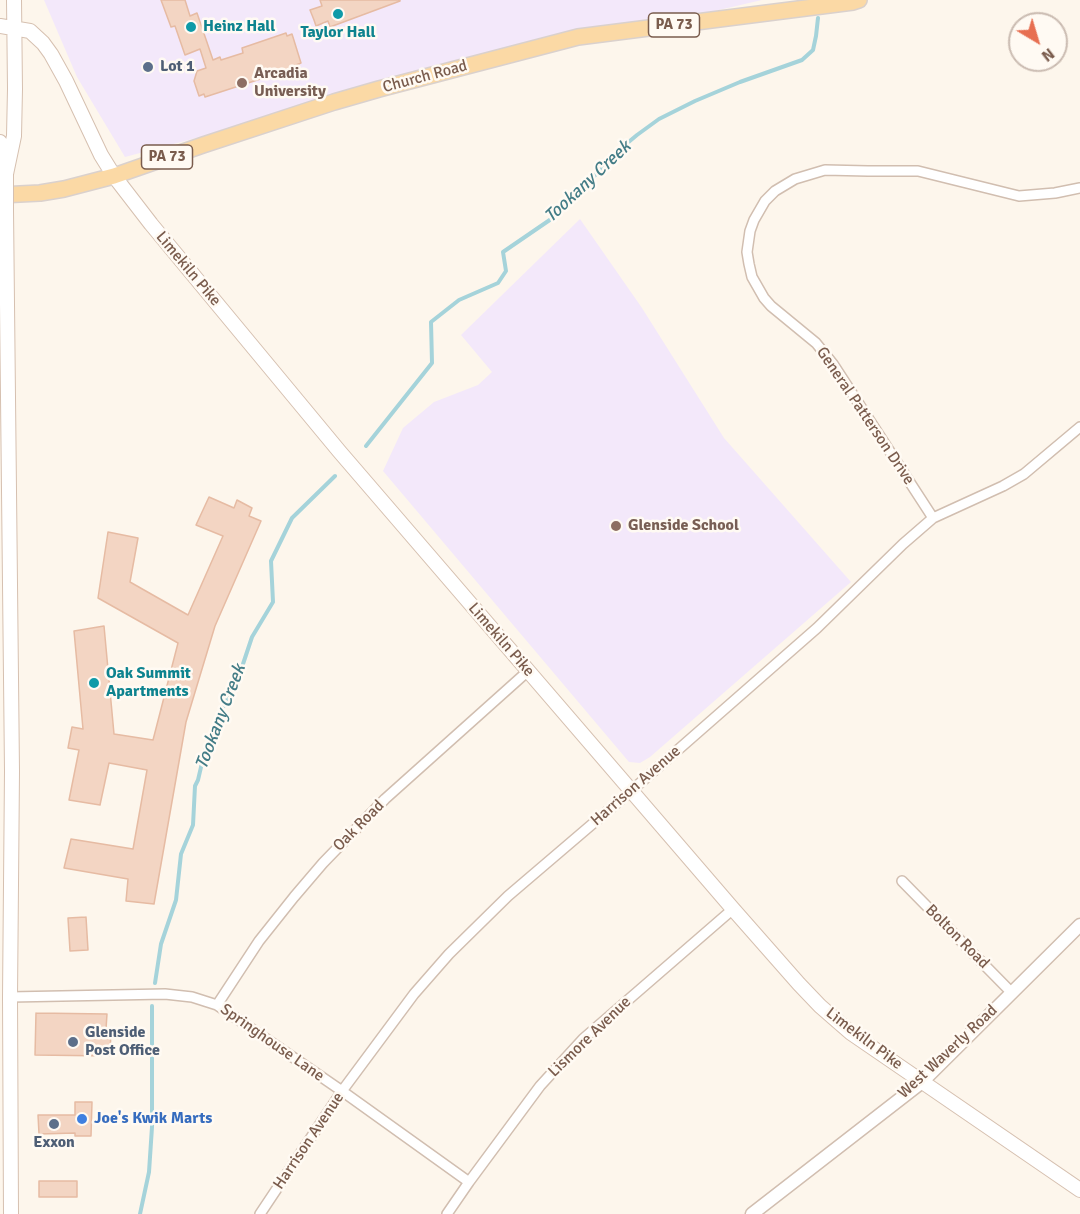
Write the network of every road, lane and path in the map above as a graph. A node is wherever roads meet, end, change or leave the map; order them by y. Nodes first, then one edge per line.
1 (14, 0) edge
2 (859, 0) edge
3 (7, 27) edge
4 (0, 142) edge
5 (6, 174) junction
6 (114, 176) junction
7 (1080, 188) edge
8 (0, 195) edge
9 (4, 331) edge
10 (1080, 427) edge
11 (933, 518) junction
12 (528, 671) junction
13 (6, 771) edge
14 (631, 791) junction
15 (902, 881) dead end
16 (733, 909) junction
17 (1080, 925) edge
18 (1011, 992) junction
19 (10, 997) junction
20 (217, 1005) junction
21 (921, 1082) junction
22 (342, 1091) junction
23 (468, 1182) junction
24 (1080, 1190) edge
25 (11, 1214) edge
26 (260, 1214) edge
27 (447, 1214) edge
28 (752, 1214) edge

1 - 3 main road
2 - 6 main road, Church Road / PA 73
3 - 5 main road
3 - 6 main road, Limekiln Pike
4 - 5 main road
5 - 9 main road, bridge
6 - 8 main road, Church Road / PA 73
6 - 12 main road, Limekiln Pike
7 - 11 street, General Patterson Drive
9 - 13 main road
10 - 11 street, Harrison Avenue
11 - 14 street, Harrison Avenue
12 - 14 main road, Limekiln Pike
12 - 20 street, Oak Road
13 - 19 main road
14 - 16 main road, Limekiln Pike
14 - 22 street, Harrison Avenue
15 - 18 street, Bolton Road
16 - 21 main road, Limekiln Pike
16 - 23 street, Lismore Avenue
17 - 18 street, West Waverly Road
18 - 21 street, West Waverly Road
19 - 20 street, Springhouse Lane
19 - 25 main road
20 - 22 street, Springhouse Lane
21 - 24 main road, Limekiln Pike
21 - 28 street, West Waverly Road
22 - 23 street, Springhouse Lane
22 - 26 street, Harrison Avenue
23 - 27 street, Lismore Avenue

